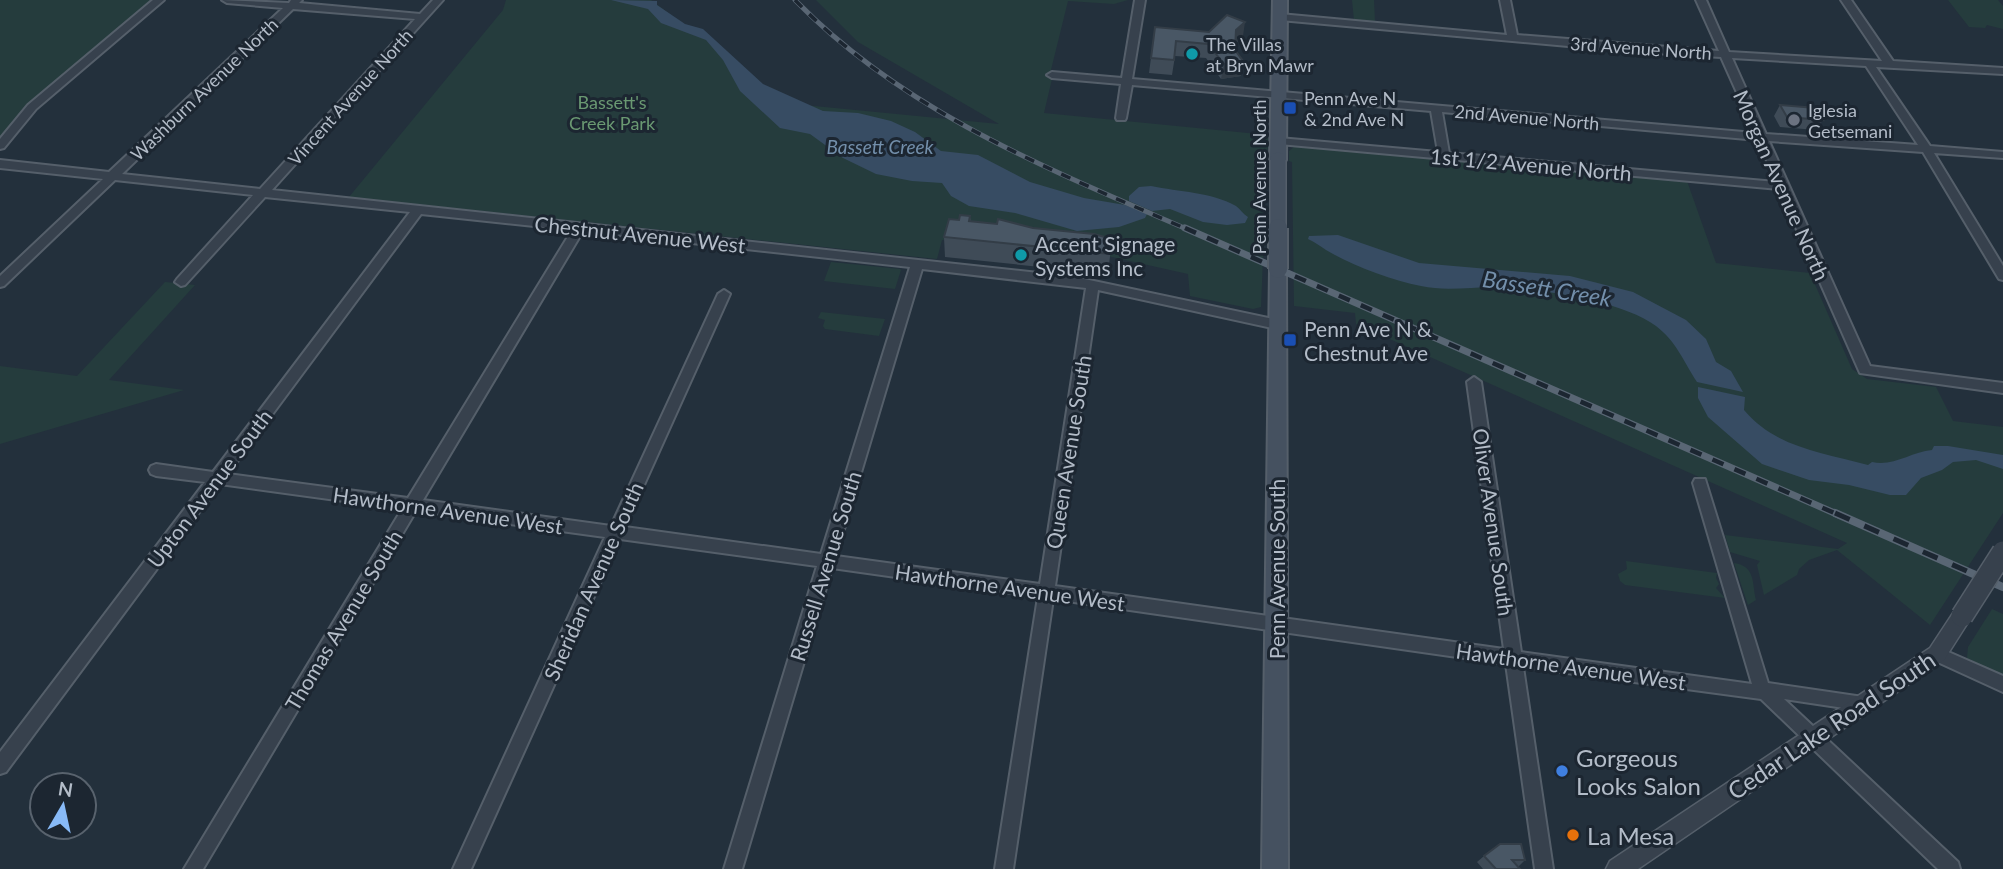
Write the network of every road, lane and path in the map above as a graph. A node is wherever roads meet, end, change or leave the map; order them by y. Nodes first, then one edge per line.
1 (159, 0) edge
2 (227, 0) edge
3 (438, 0) edge
4 (1140, 0) edge
5 (1280, 0) edge
6 (1505, 0) edge
7 (1701, 0) edge
8 (1846, 0) edge
9 (294, 3) edge
10 (422, 17) junction
11 (1280, 17) junction
12 (1513, 38) junction
13 (1723, 54) junction
14 (1869, 64) junction
15 (1889, 65) junction
16 (2003, 71) edge
17 (1052, 75) dead end
18 (1128, 82) junction
19 (1279, 96) junction
20 (1436, 110) junction
21 (1121, 118) dead end
22 (1761, 137) junction
23 (1279, 141) junction
24 (0, 146) edge
25 (1926, 149) junction
26 (2003, 155) edge
27 (1444, 157) junction
28 (0, 164) edge
29 (111, 177) junction
30 (1783, 186) junction
31 (263, 194) junction
32 (417, 211) junction
33 (579, 228) junction
34 (917, 264) junction
35 (1278, 270) joint
36 (2003, 276) edge
37 (181, 282) dead end
38 (0, 283) edge
39 (1093, 285) junction
40 (724, 294) dead end
41 (1277, 317) junction
42 (1474, 382) dead end
43 (2003, 388) edge
44 (156, 470) dead end
45 (216, 478) junction
46 (1700, 483) dead end
47 (412, 506) junction
48 (614, 533) junction
49 (2003, 551) edge
50 (827, 561) junction
51 (1046, 592) junction
52 (1276, 624) junction
53 (1937, 654) junction
54 (1514, 659) junction
55 (2003, 684) edge
56 (1764, 691) junction
57 (1864, 702) junction
58 (1813, 738) junction
59 (0, 766) edge
60 (193, 869) edge
61 (462, 869) edge
62 (733, 869) edge
63 (1004, 869) edge
64 (1275, 869) edge
65 (1544, 869) edge
66 (1618, 869) edge
67 (1951, 869) edge

1 - 24 street
2 - 9 street
3 - 10 street, Vincent Avenue North
4 - 18 street
5 - 11 main road, Penn Avenue North
6 - 12 street
7 - 13 street, Morgan Avenue North
8 - 15 street
9 - 10 street
9 - 29 street, Washburn Avenue North
10 - 31 street, Vincent Avenue North
11 - 12 street, 3rd Avenue North
11 - 19 main road, Penn Avenue North
12 - 13 street, 3rd Avenue North
13 - 14 street, 3rd Avenue North
13 - 22 street, Morgan Avenue North
14 - 15 street, 3rd Avenue North
14 - 25 street
15 - 16 street, 3rd Avenue North
17 - 18 street, 2nd Avenue North
18 - 19 street, 2nd Avenue North
18 - 21 street
19 - 20 street, 2nd Avenue North
19 - 23 main road, Penn Avenue North
20 - 22 street, 2nd Avenue North
20 - 27 street
22 - 25 street, 2nd Avenue North
22 - 30 street, Morgan Avenue North
23 - 27 street, 1st 1/2 Avenue North
23 - 35 main road, Penn Avenue North, bridge
25 - 26 street, 2nd Avenue North
25 - 36 street
27 - 30 street, 1st 1/2 Avenue North
28 - 29 street, Chestnut Avenue West
29 - 31 street, Chestnut Avenue West
29 - 38 street, Washburn Avenue North
30 - 43 street, Morgan Avenue North
31 - 32 street, Chestnut Avenue West
31 - 37 street, Vincent Avenue North
32 - 33 street, Chestnut Avenue West
32 - 45 street, Upton Avenue South
33 - 34 street, Chestnut Avenue West
33 - 47 street, Thomas Avenue South
34 - 39 street, Chestnut Avenue West
34 - 50 street, Russell Avenue South
35 - 41 main road, Penn Avenue South
39 - 41 street, Chestnut Avenue West
39 - 51 street, Queen Avenue South
40 - 48 street, Sheridan Avenue South
41 - 52 main road, Penn Avenue South
42 - 54 street, Oliver Avenue South
44 - 45 street, Hawthorne Avenue West
45 - 47 street, Hawthorne Avenue West
45 - 59 street, Upton Avenue South
46 - 56 street
47 - 48 street, Hawthorne Avenue West
47 - 60 street, Thomas Avenue South
48 - 50 street, Hawthorne Avenue West
48 - 61 street, Sheridan Avenue South
49 - 53 street, Cedar Lake Road South, bridge
50 - 51 street, Hawthorne Avenue West
50 - 62 street, Russell Avenue South
51 - 52 street, Hawthorne Avenue West
51 - 63 street, Queen Avenue South
52 - 54 street, Hawthorne Avenue West
52 - 64 main road, Penn Avenue South
53 - 55 street
53 - 57 street, Cedar Lake Road South
54 - 56 street, Hawthorne Avenue West
54 - 65 street, Oliver Avenue South
56 - 57 street, Hawthorne Avenue West
56 - 58 street
57 - 58 street, Cedar Lake Road South
58 - 66 street, Cedar Lake Road South
58 - 67 street

